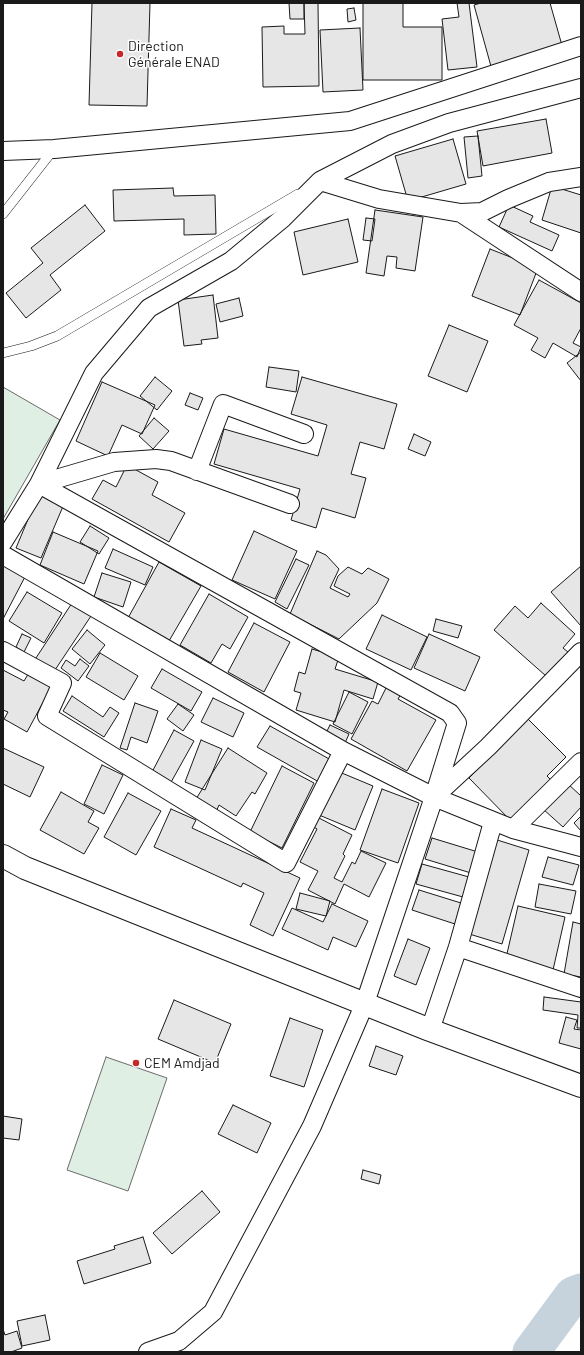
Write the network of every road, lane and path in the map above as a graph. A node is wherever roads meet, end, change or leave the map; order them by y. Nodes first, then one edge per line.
1 (581, 46) edge
2 (581, 88) edge
3 (54, 149) junction
4 (3, 151) edge
5 (581, 178) edge
6 (319, 182) junction
7 (461, 213) junction
8 (3, 214) edge
9 (581, 292) edge
10 (3, 353) edge
11 (304, 434) dead end
12 (197, 471) junction
13 (39, 484) junction
14 (290, 504) dead end
15 (3, 542) edge
16 (3, 556) edge
17 (3, 651) edge
18 (581, 652) edge
19 (343, 751) junction
20 (581, 762) edge
21 (434, 797) junction
22 (493, 822) junction
23 (513, 829) junction
24 (581, 847) edge
25 (3, 856) edge
26 (458, 947) junction
27 (581, 988) edge
28 (365, 1003) junction
29 (430, 1030) junction
30 (581, 1086) edge
31 (148, 1352) edge

1 - 3 street
2 - 6 street
3 - 4 street
3 - 8 lane
5 - 7 street
6 - 7 street
6 - 10 lane
6 - 13 street
7 - 9 street
11 - 12 street
12 - 13 street
12 - 14 street
13 - 15 street
13 - 21 street
16 - 19 street
17 - 19 street
18 - 21 street
19 - 21 street
20 - 23 street
21 - 22 street
21 - 28 street
22 - 23 street
22 - 26 street
23 - 24 street
25 - 28 main road
26 - 27 street
26 - 29 street
28 - 29 main road
28 - 31 street
29 - 30 main road

